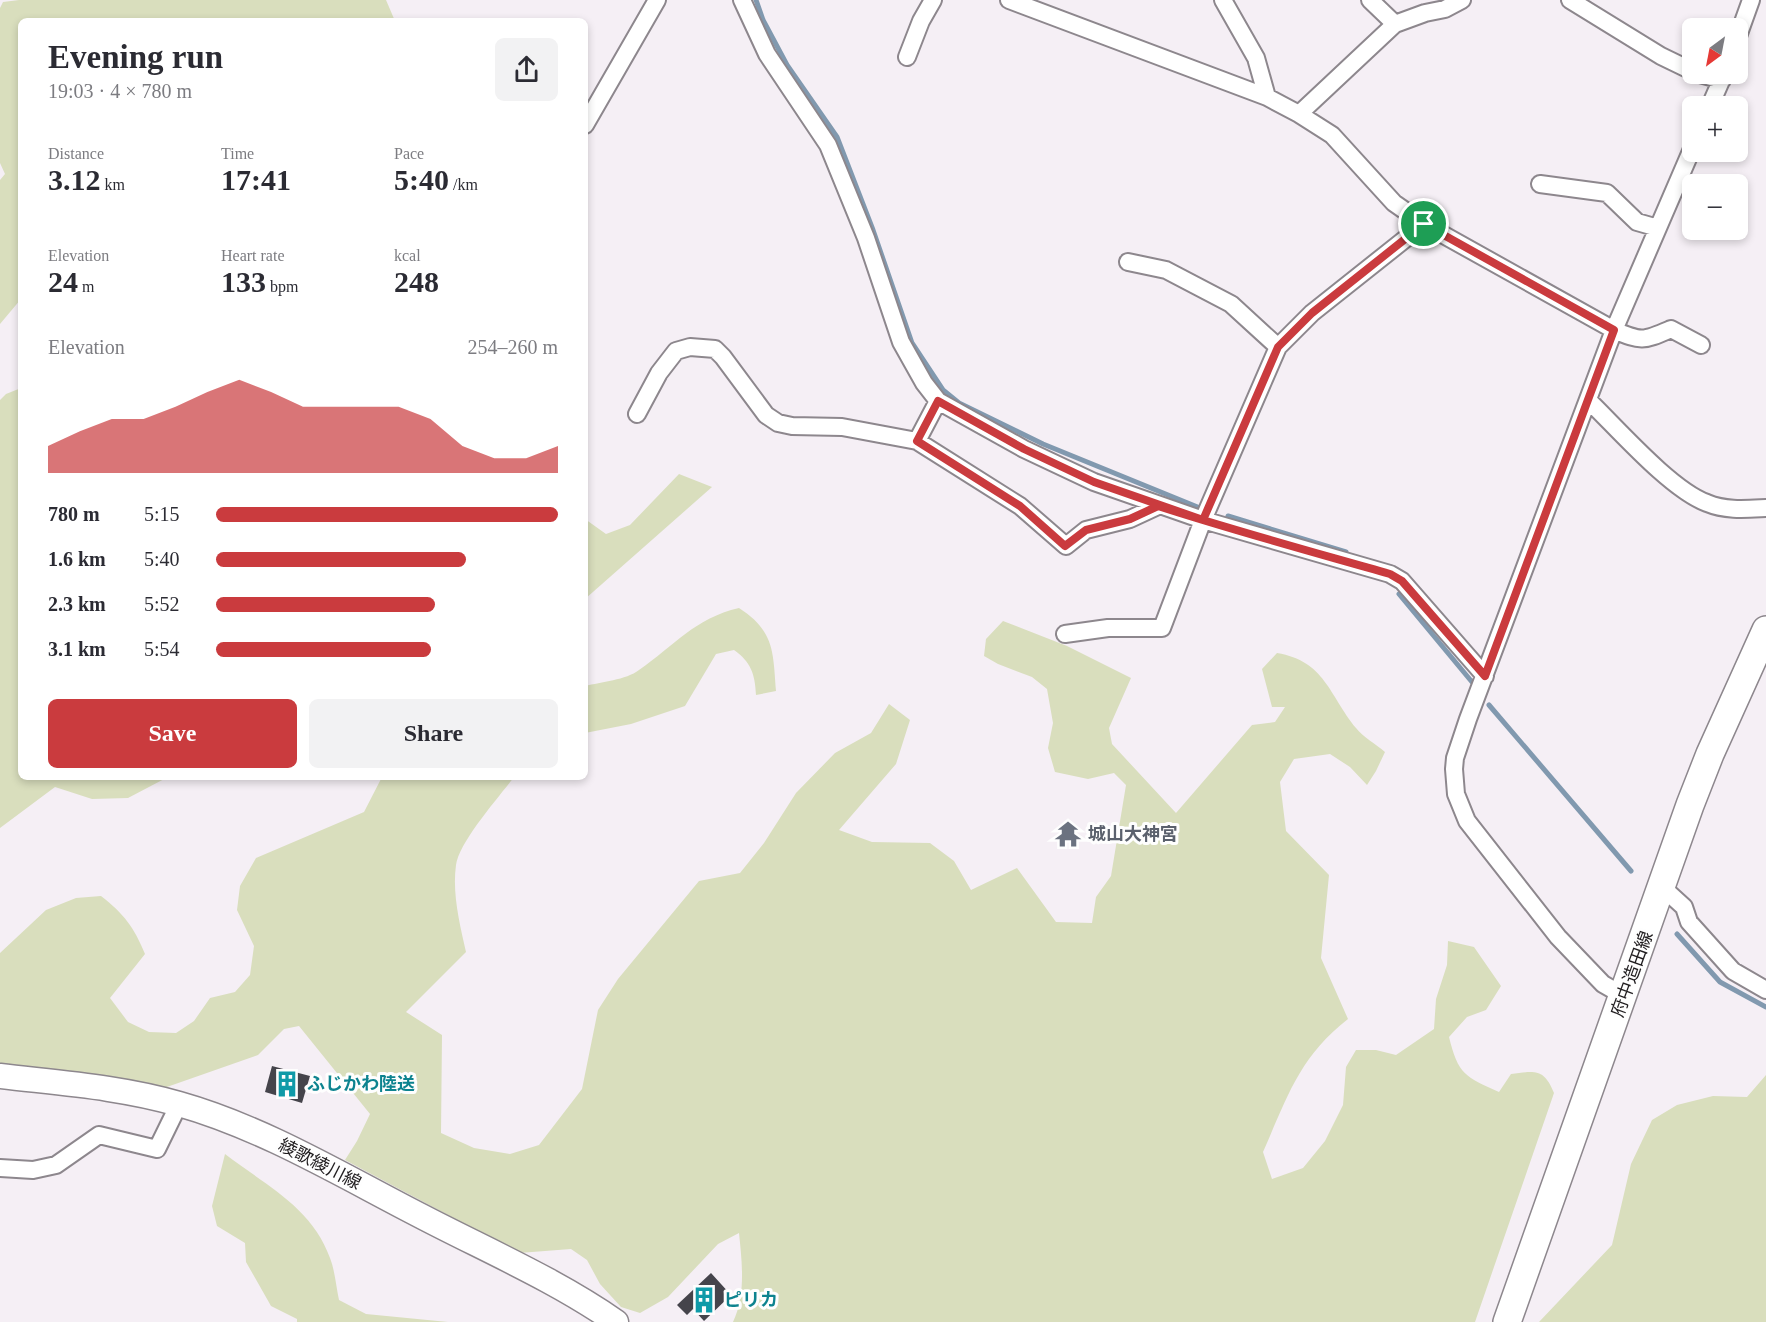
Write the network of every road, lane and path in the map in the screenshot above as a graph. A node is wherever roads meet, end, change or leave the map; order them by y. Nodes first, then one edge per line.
1 (657, 0) edge
2 (741, 0) edge
3 (933, 0) edge
4 (1009, 0) edge
5 (1223, 0) edge
6 (1370, 0) edge
7 (1462, 0) edge
8 (1570, 0) edge
9 (1751, 0) edge
10 (1745, 18) edge
11 (1395, 24) junction
12 (907, 57) dead end
13 (1682, 66) edge
14 (1267, 97) junction
15 (1299, 114) junction
16 (588, 120) edge
17 (1686, 162) edge
18 (1540, 184) dead end
19 (1424, 224) junction
20 (1658, 228) junction
21 (1128, 262) dead end
22 (1614, 330) junction
23 (1701, 345) dead end
24 (1278, 347) junction
25 (938, 401) junction
26 (1589, 401) junction
27 (637, 414) dead end
28 (917, 441) junction
29 (1158, 506) junction
30 (1766, 508) edge
31 (1203, 520) junction
32 (1065, 634) dead end
33 (1763, 642) edge
34 (1485, 676) junction
35 (1662, 887) junction
36 (1766, 990) edge
37 (1624, 996) junction
38 (0, 1076) edge
39 (179, 1104) junction
40 (0, 1168) edge
41 (616, 1322) edge
42 (1507, 1322) edge

1 - 16 street
2 - 25 street
3 - 12 street
4 - 14 street
5 - 14 street
6 - 11 street
7 - 11 street
8 - 13 street
9 - 10 street
11 - 15 street
14 - 15 street
15 - 19 street
17 - 20 street
18 - 20 street
19 - 22 street
19 - 24 street
20 - 22 street
21 - 24 street
22 - 23 street
22 - 26 street
24 - 31 street
25 - 28 street
25 - 29 street
26 - 30 street
26 - 34 street
27 - 28 street
28 - 29 street
29 - 31 street
31 - 32 street
31 - 34 street
33 - 35 main road, 府中造田線
34 - 37 street
35 - 36 street
35 - 37 main road, 府中造田線
37 - 42 main road, 府中造田線
38 - 39 main road, 綾歌綾川線
39 - 40 street
39 - 41 main road, 綾歌綾川線

